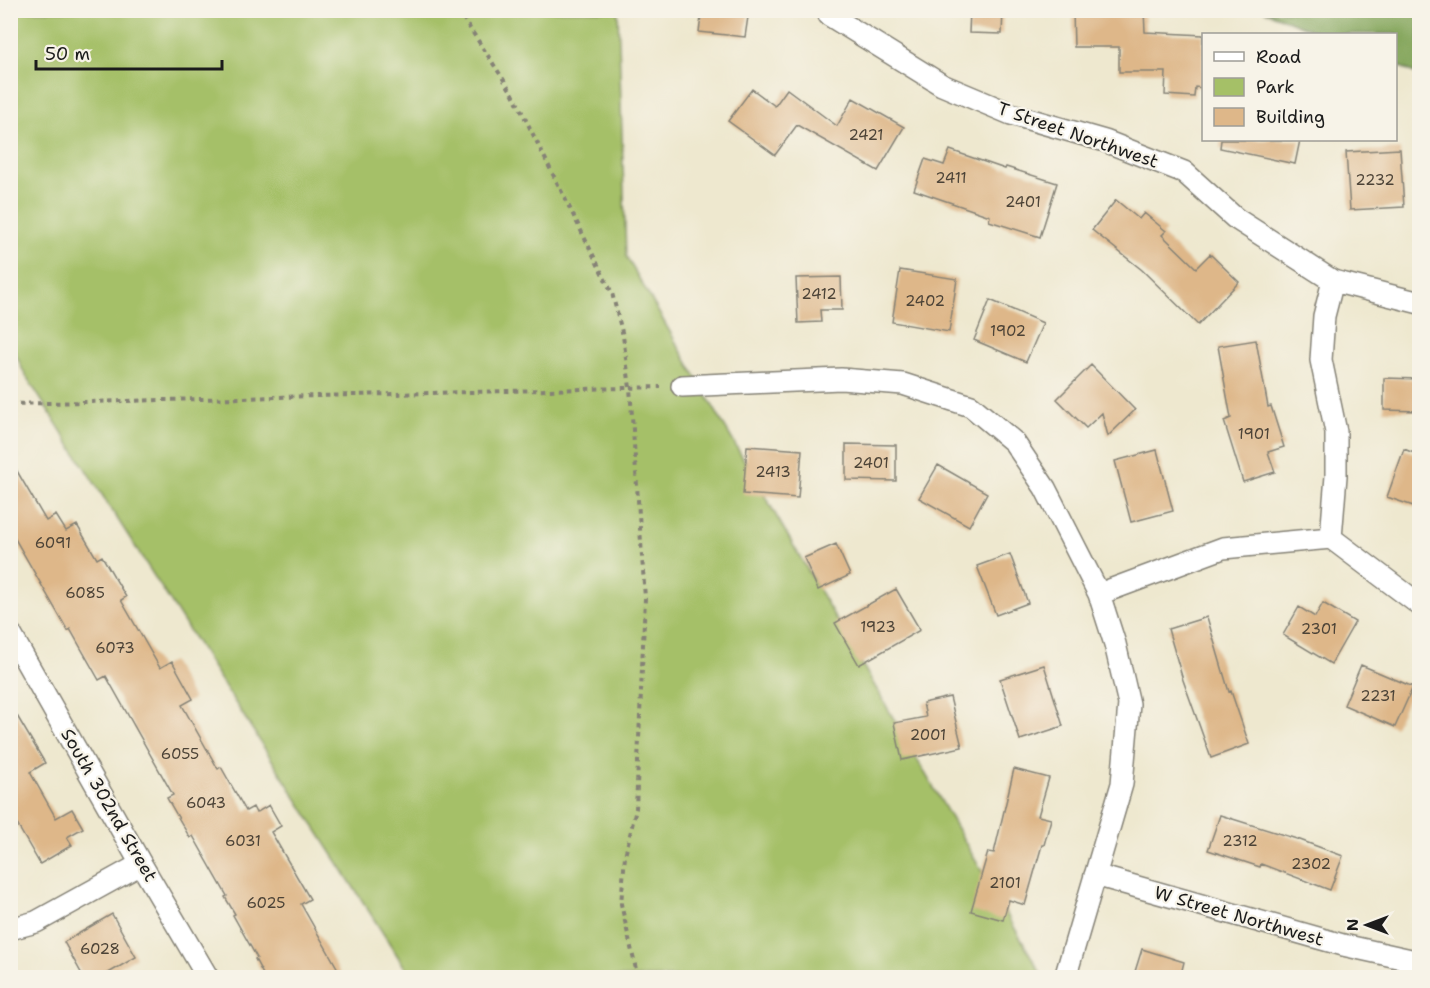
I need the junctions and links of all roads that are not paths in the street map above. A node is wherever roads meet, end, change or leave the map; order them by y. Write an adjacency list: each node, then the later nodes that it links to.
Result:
1 (829, 15): 2 (street, T Street Northwest)
2 (1333, 280): 3 (street, T Street Northwest); 5 (street)
3 (1419, 303)
4 (682, 386): 6 (street)
5 (1330, 538): 6 (street); 7 (street)
6 (1099, 594): 10 (street)
7 (1419, 605)
8 (10, 633): 9 (street, South 302nd Street)
9 (141, 864): 11 (street); 13 (street, South 302nd Street)
10 (1095, 876): 12 (street, W Street Northwest); 14 (street)
11 (10, 929)
12 (1419, 962)
13 (208, 978)
14 (1065, 978)

